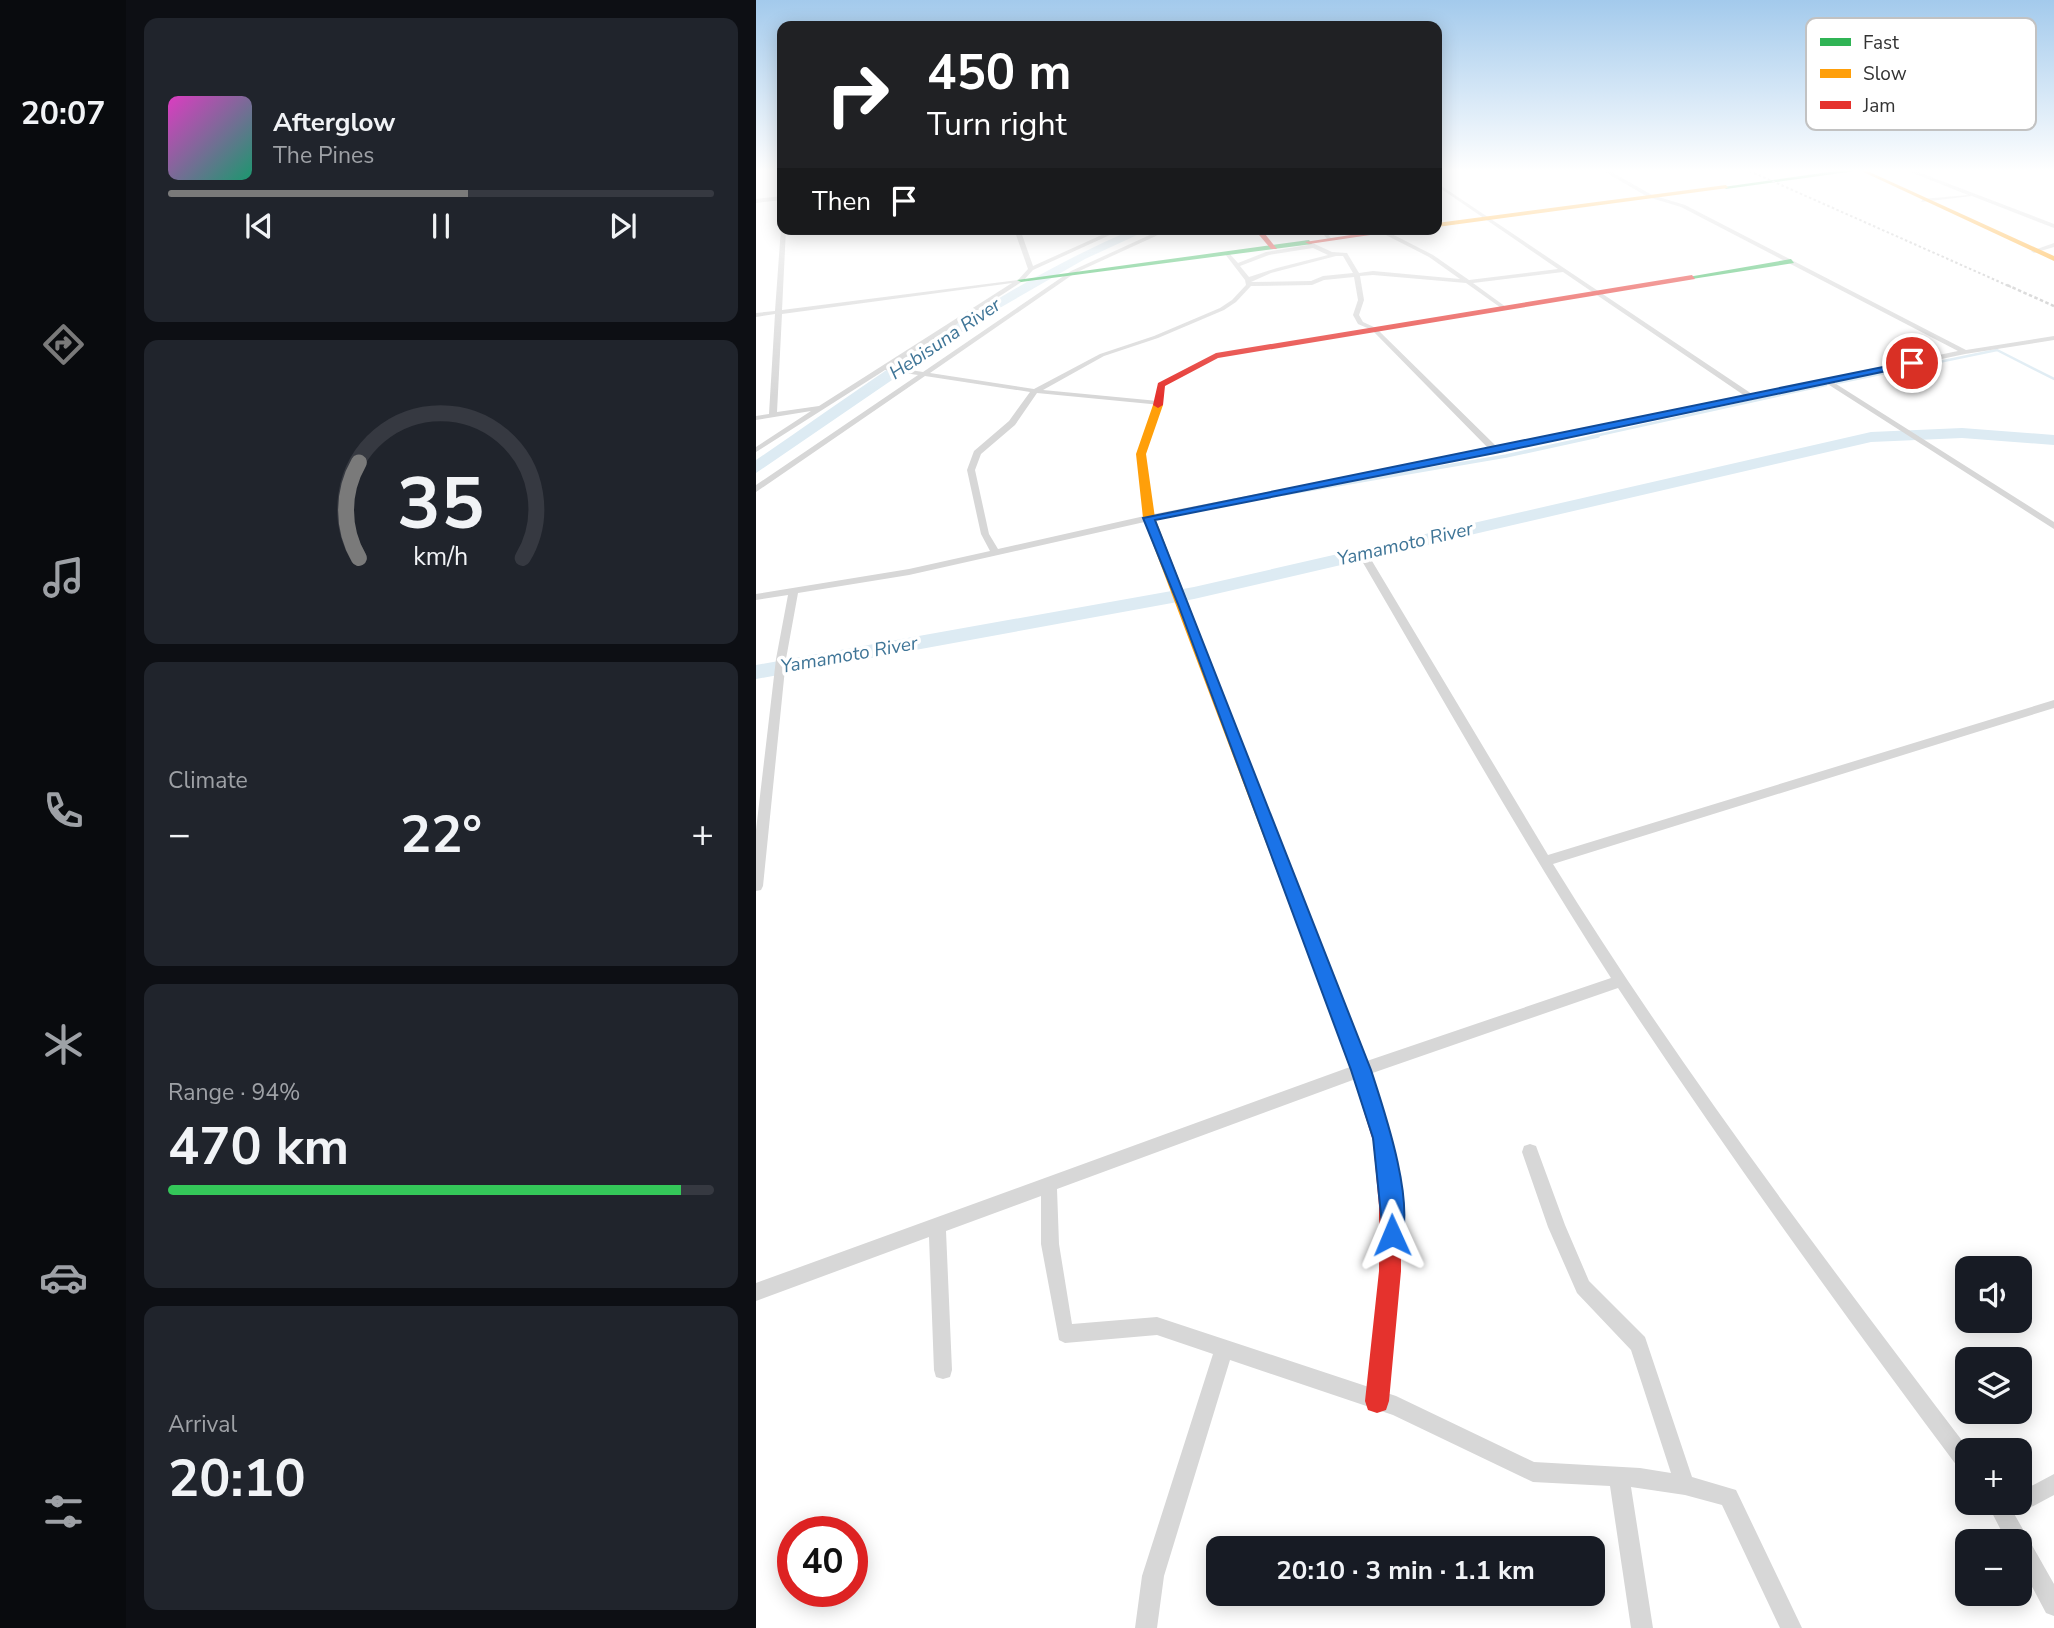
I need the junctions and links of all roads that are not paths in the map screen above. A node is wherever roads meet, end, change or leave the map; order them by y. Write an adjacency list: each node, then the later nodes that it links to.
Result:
1 (783, 245): 27 (street)
2 (1020, 245): 21 (street)
3 (1087, 245): 21 (street)
4 (1133, 245): 20 (street)
5 (1268, 245): 14 (street)
6 (1303, 245): 14 (street)
7 (1325, 245): 23 (street)
8 (1335, 245): 22 (street)
9 (1409, 245): 24 (street)
10 (1525, 245): 19 (street)
11 (1760, 245): 18 (street)
12 (2021, 245): 15 (street)
13 (2054, 245): 15 (street)
14 (1271, 250): 16 (street)
15 (2034, 251): 17 (street)
16 (1232, 260): 20 (street); 23 (street)
17 (2054, 260)
18 (1791, 261): 25 (street); 31 (street)
19 (1562, 270): 24 (street); 25 (street)
20 (1073, 272): 21 (street); 33 (street)
21 (1026, 274): 27 (street); 32 (street)
22 (1357, 275): 23 (street); 24 (street); 29 (street)
23 (1248, 282): 35 (street)
24 (1470, 282): 26 (street)
25 (1598, 293): 26 (street); 36 (street)
26 (1504, 308): 29 (street)
27 (781, 312): 28 (street); 39 (street)
28 (756, 315)
29 (1374, 329): 37 (street); 44 (street)
30 (2054, 338): 31 (street)
31 (1965, 352): 34 (street)
32 (885, 368): 33 (street); 38 (street)
33 (926, 375): 35 (street); 45 (street)
34 (1827, 382): 36 (street); 41 (street)
35 (1035, 391): 37 (street); 48 (street)
36 (1749, 395): 44 (street)
37 (1158, 403): 46 (street)
38 (824, 407): 39 (street); 43 (street)
39 (773, 416): 40 (street)
40 (756, 418)
41 (1903, 430): 42 (street)
42 (1921, 442): 47 (street)
43 (756, 450)
44 (1495, 450): 46 (street)
45 (756, 489)
46 (1149, 518): 48 (street); 56 (street)
47 (2054, 526)
48 (995, 551): 50 (street)
49 (1367, 561): 53 (street)
50 (794, 590): 51 (street); 54 (street)
51 (756, 597)
52 (2054, 704): 53 (street)
53 (1545, 861): 55 (street)
54 (756, 886)
55 (1621, 981): 56 (street); 64 (street)
56 (1361, 1070): 58 (street); 63 (street)
57 (1530, 1152): 67 (street)
58 (1049, 1184): 59 (street); 61 (street)
59 (937, 1225): 60 (street); 62 (street)
60 (756, 1292)
61 (1224, 1349): 63 (street); 71 (street)
62 (943, 1370)
63 (1377, 1401): 65 (street)
64 (1955, 1448)
65 (1619, 1477): 67 (street); 72 (street)
66 (2054, 1484): 68 (street)
67 (1685, 1485): 73 (street)
68 (2032, 1494)
69 (2014, 1515): 70 (street)
70 (2054, 1605)
71 (1146, 1628)
72 (1642, 1628)
73 (1791, 1628)

